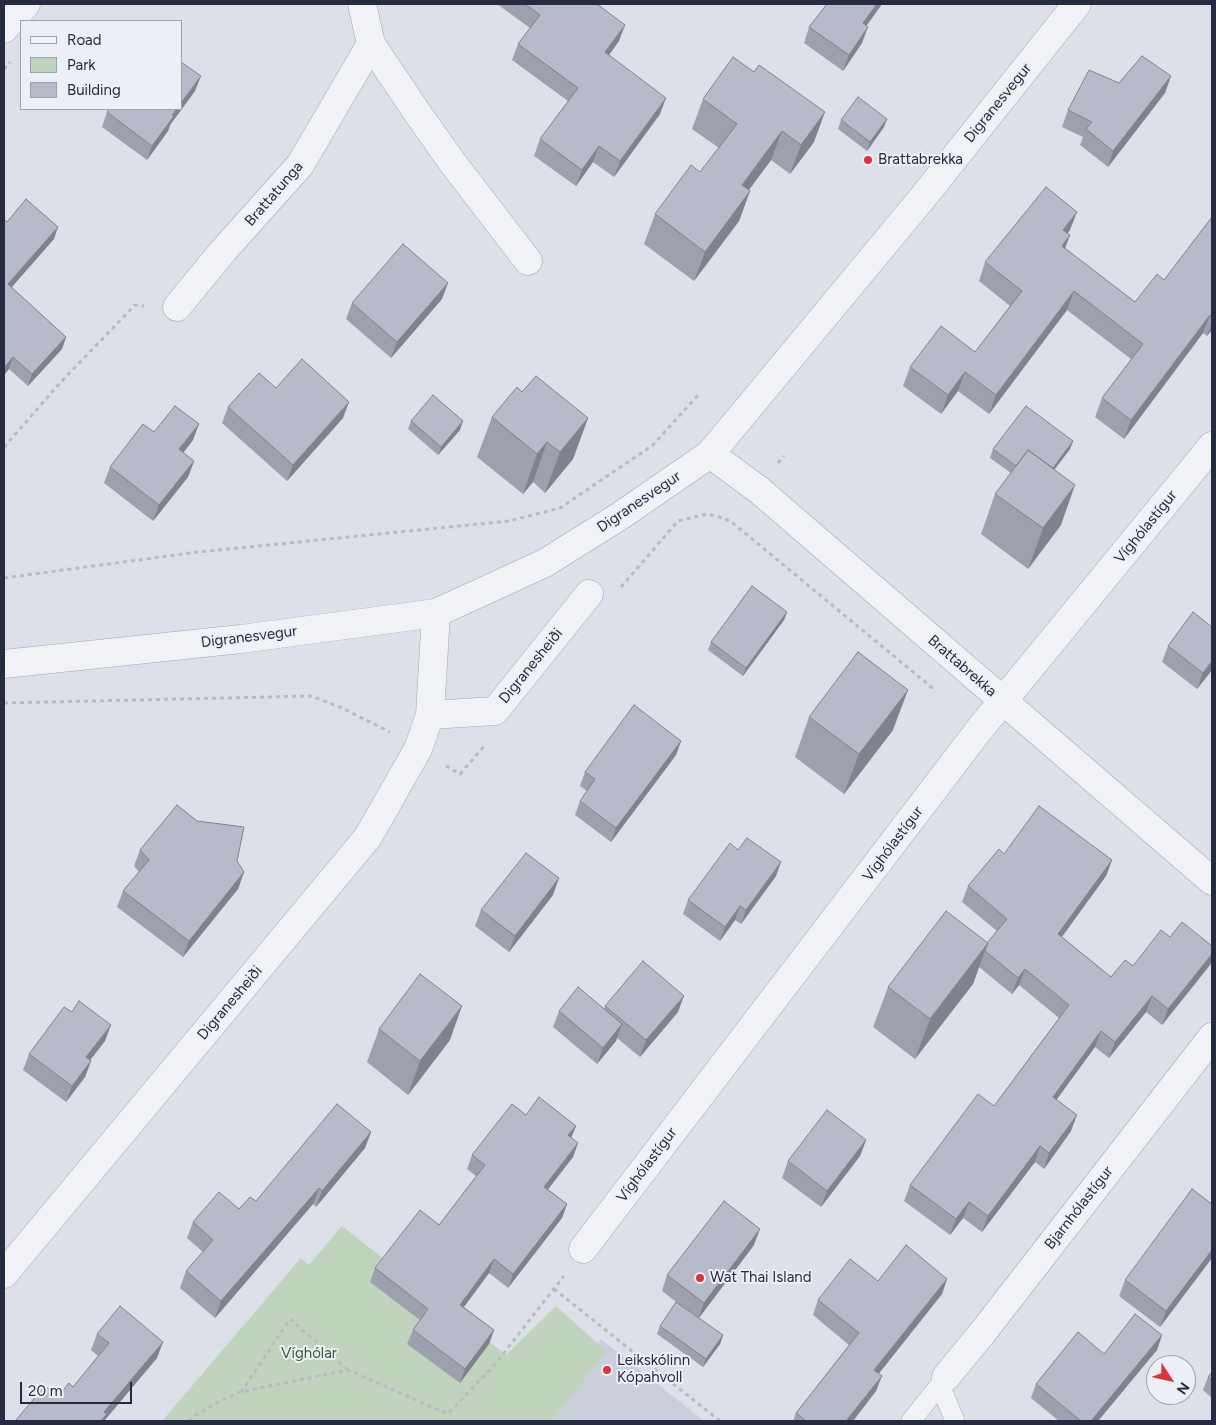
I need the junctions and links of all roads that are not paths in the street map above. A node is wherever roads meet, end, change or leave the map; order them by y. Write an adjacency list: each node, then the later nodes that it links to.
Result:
1 (26, 4): 4 (street)
2 (362, 4): 5 (street)
3 (1077, 4): 9 (street, Digranesvegur)
4 (4, 29)
5 (371, 44): 6 (street); 7 (street, Brattatunga)
6 (528, 261)
7 (177, 308)
8 (1212, 446): 13 (street, Víghólastígur)
9 (710, 454): 11 (street, Digranesvegur); 13 (street, Brattabrekka)
10 (589, 594): 14 (street, Digranesheiði)
11 (436, 614): 12 (street, Digranesvegur); 14 (street, Digranesheiði)
12 (4, 664)
13 (1003, 701): 15 (street, Brattabrekka); 17 (street, Víghólastígur)
14 (430, 715): 18 (street, Digranesheiði)
15 (1212, 881)
16 (1212, 1037): 19 (street, Bjarnhólastígur)
17 (583, 1249)
18 (4, 1274)
19 (943, 1381): 20 (lane); 21 (lane)
20 (911, 1421)
21 (955, 1421)

